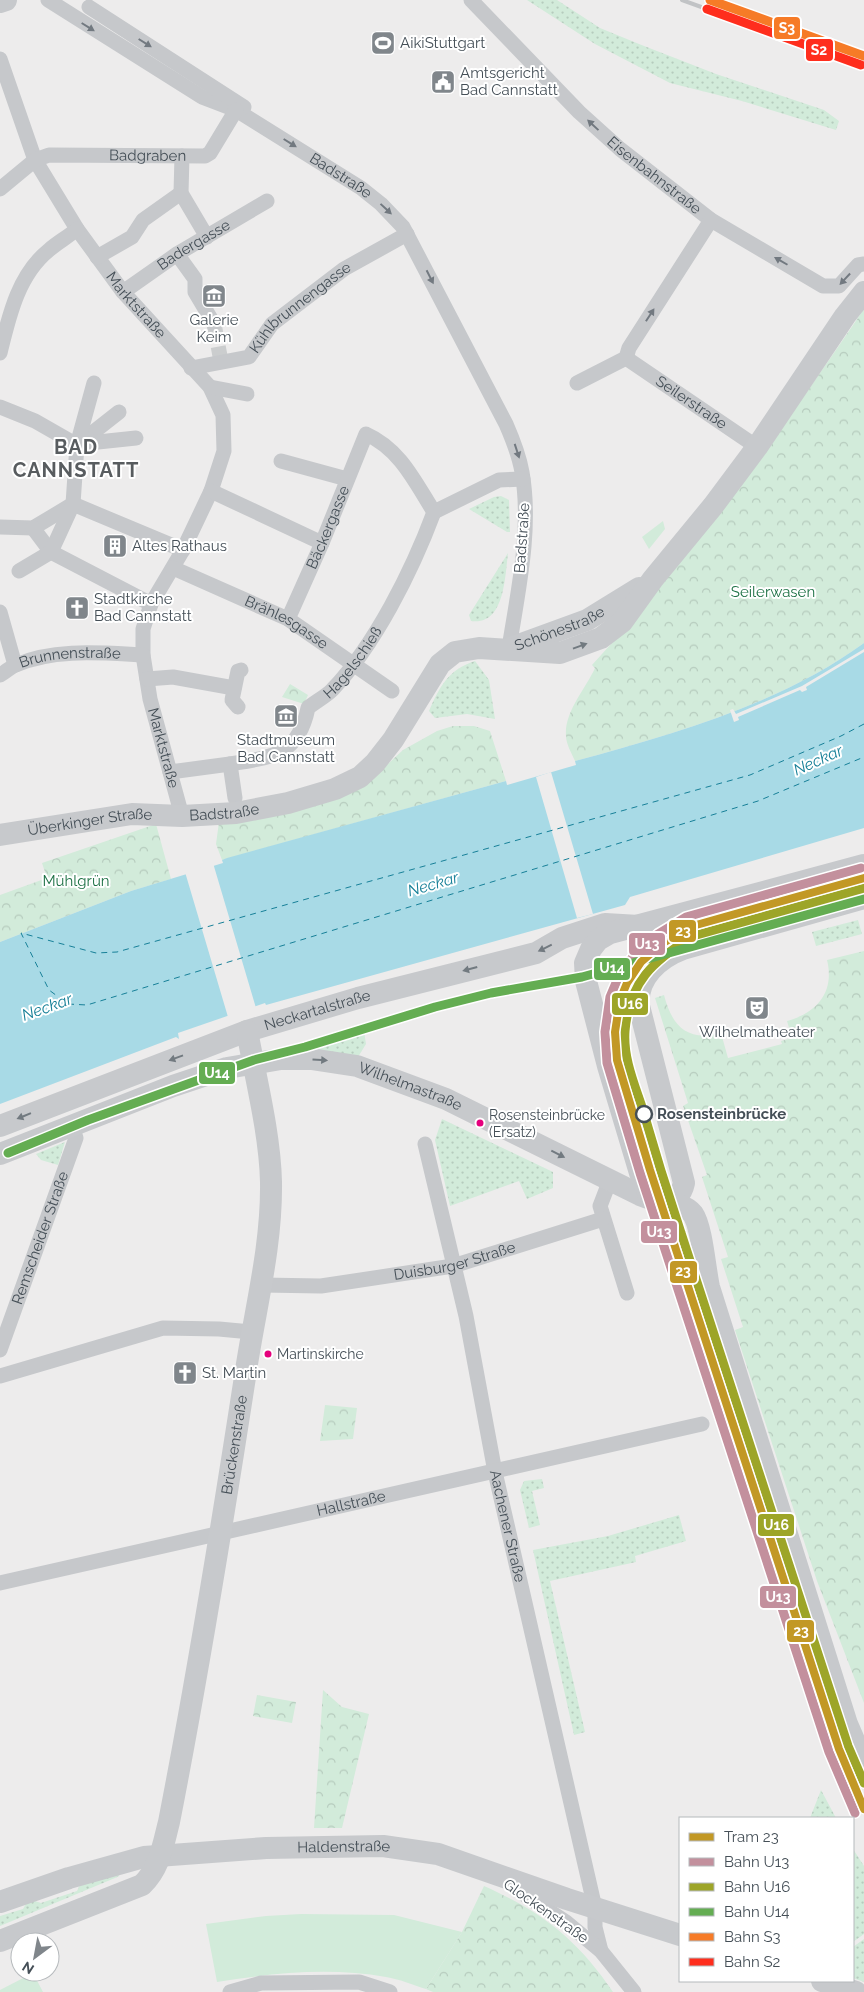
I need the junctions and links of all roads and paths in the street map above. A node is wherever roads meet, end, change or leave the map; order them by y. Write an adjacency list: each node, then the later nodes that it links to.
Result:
1 (6, 0): 4 (main road)
2 (48, 0): 7 (street, Badstraße, one-way to 7)
3 (471, 0): 14 (street, Eisenbahnstraße, one-way to 3)
4 (0, 2)
5 (90, 7): 8 (street, Badstraße, one-way to 8)
6 (0, 59): 10 (street, Marktstraße)
7 (236, 110): 8 (street, Badstraße); 9 (street, Badgraben)
8 (267, 129): 16 (street, Badstraße, one-way to 16)
9 (182, 156): 10 (street, Badgraben); 12 (street)
10 (35, 160): 11 (street); 15 (street, Marktstraße)
11 (0, 189)
12 (180, 194): 17 (street); 19 (street)
13 (267, 200): 17 (street, Badergasse)
14 (711, 220): 20 (street, Eisenbahnstraße, one-way to 14); 27 (street, one-way to 14)
15 (77, 229): 19 (street, Marktstraße); 26 (street)
16 (407, 234): 28 (street, Kühlbrunnengasse); 40 (street, Badstraße, one-way to 40)
17 (207, 237): 18 (street, Badergasse)
18 (177, 254): 22 (street, Badergasse); 25 (street)
19 (97, 258): 22 (street, Marktstraße)
20 (864, 264)
21 (864, 277): 24 (main road, Schönestraße)
22 (123, 292): 28 (street, Marktstraße)
23 (864, 292): 24 (main road, Schönestraße)
24 (845, 316): 37 (main road, Schönestraße)
25 (214, 324)
26 (0, 352)
27 (626, 358): 30 (street); 37 (street, Seilerstraße)
28 (191, 368): 31 (street, Marktstraße)
29 (94, 383): 36 (street)
30 (577, 384)
31 (210, 387): 32 (street); 41 (street, Marktstraße)
32 (248, 394)
33 (0, 407): 36 (street)
34 (119, 412): 36 (street)
35 (136, 438): 36 (street)
36 (77, 445): 42 (street)
37 (756, 447): 51 (main road, Schönestraße)
38 (281, 461): 39 (street)
39 (347, 479): 43 (street, Bäckergasse); 46 (street, Bäckergasse)
40 (523, 479): 43 (street); 55 (street, Badstraße)
41 (211, 491): 46 (street); 47 (street, Marktstraße)
42 (72, 504): 45 (street); 47 (street); 48 (street)
43 (434, 512): 58 (street, Hagelschieß)
44 (0, 527): 45 (street)
45 (33, 528): 48 (street)
46 (322, 543): 54 (street, Bäckergasse)
47 (183, 550): 49 (street, Marktstraße)
48 (52, 552): 50 (street); 52 (street)
49 (173, 568): 52 (street, Marktstraße); 54 (street, Brählesgasse)
50 (19, 571)
51 (653, 579): 55 (main road, Schönestraße); 55 (main road, Schönestraße, one-way to 51)
52 (151, 604): 56 (street, Marktstraße)
53 (0, 612): 57 (street)
54 (288, 619): 58 (street, Brählesgasse)
55 (509, 648): 68 (main road, Badstraße)
56 (143, 655): 57 (street, Brunnenstraße); 61 (street, Marktstraße)
57 (15, 665): 60 (street, Brunnenstraße)
58 (353, 666): 63 (street, Brählesgasse); 65 (street, Hagelschieß)
59 (241, 670): 62 (street)
60 (0, 675)
61 (147, 679): 62 (street); 66 (street, Marktstraße)
62 (234, 687): 64 (street)
63 (392, 691)
64 (238, 708)
65 (230, 764): 66 (street, Hagelschieß); 67 (street)
66 (170, 772): 68 (street, Marktstraße)
67 (234, 798)
68 (182, 816): 69 (main road, Überkinger Straße)
69 (0, 835)
70 (864, 865): 72 (main road, Neckartalstraße)
71 (864, 898): 77 (main road)
72 (639, 926): 73 (main road, Neckartalstraße, one-way to 73); 80 (main road, Neckartalstraße)
73 (249, 1045): 74 (main road, Neckartalstraße, one-way to 74); 75 (main road, Neckartalstraße); 79 (main road, Wilhelmastraße, one-way to 79); 84 (main road, Brückenstraße)
74 (0, 1126)
75 (72, 1126): 78 (main road, Neckartalstraße); 87 (street, Remscheider Straße)
76 (425, 1144): 83 (street, Aachener Straße)
77 (677, 1152): 80 (main road); 82 (main road)
78 (0, 1154)
79 (610, 1180): 80 (main road, Wilhelmastraße); 81 (street)
80 (660, 1201): 82 (main road, Wilhelmastraße)
81 (603, 1219): 83 (street, Duisburger Straße); 85 (street)
82 (698, 1224): 93 (main road)
83 (453, 1266): 84 (street, Duisburger Straße); 90 (street, Aachener Straße)
84 (262, 1285): 86 (main road, Brückenstraße)
85 (628, 1293)
86 (251, 1332): 88 (street); 91 (main road, Brückenstraße)
87 (0, 1350)
88 (0, 1376)
89 (702, 1424): 90 (street, Hallstraße)
90 (495, 1472): 91 (street, Hallstraße); 97 (street, Aachener Straße)
91 (221, 1534): 92 (street, Hallstraße); 94 (main road, Brückenstraße)
92 (0, 1583)
93 (864, 1763)
94 (160, 1856): 95 (main road, Haldenstraße); 96 (main road, Haldenstraße); 99 (main road, Brückenstraße)
95 (490, 1872): 97 (main road, Haldenstraße); 100 (street, Glockenstraße)
96 (0, 1902)
97 (594, 1908): 98 (main road, Haldenstraße); 100 (street, Glockenstraße)
98 (679, 1935)
99 (0, 1941)
100 (601, 1951): 104 (street, Glockenstraße)
101 (825, 1982): 105 (main road)
102 (230, 1992): 103 (street)
103 (390, 1992)
104 (634, 1992)
105 (856, 1992)

